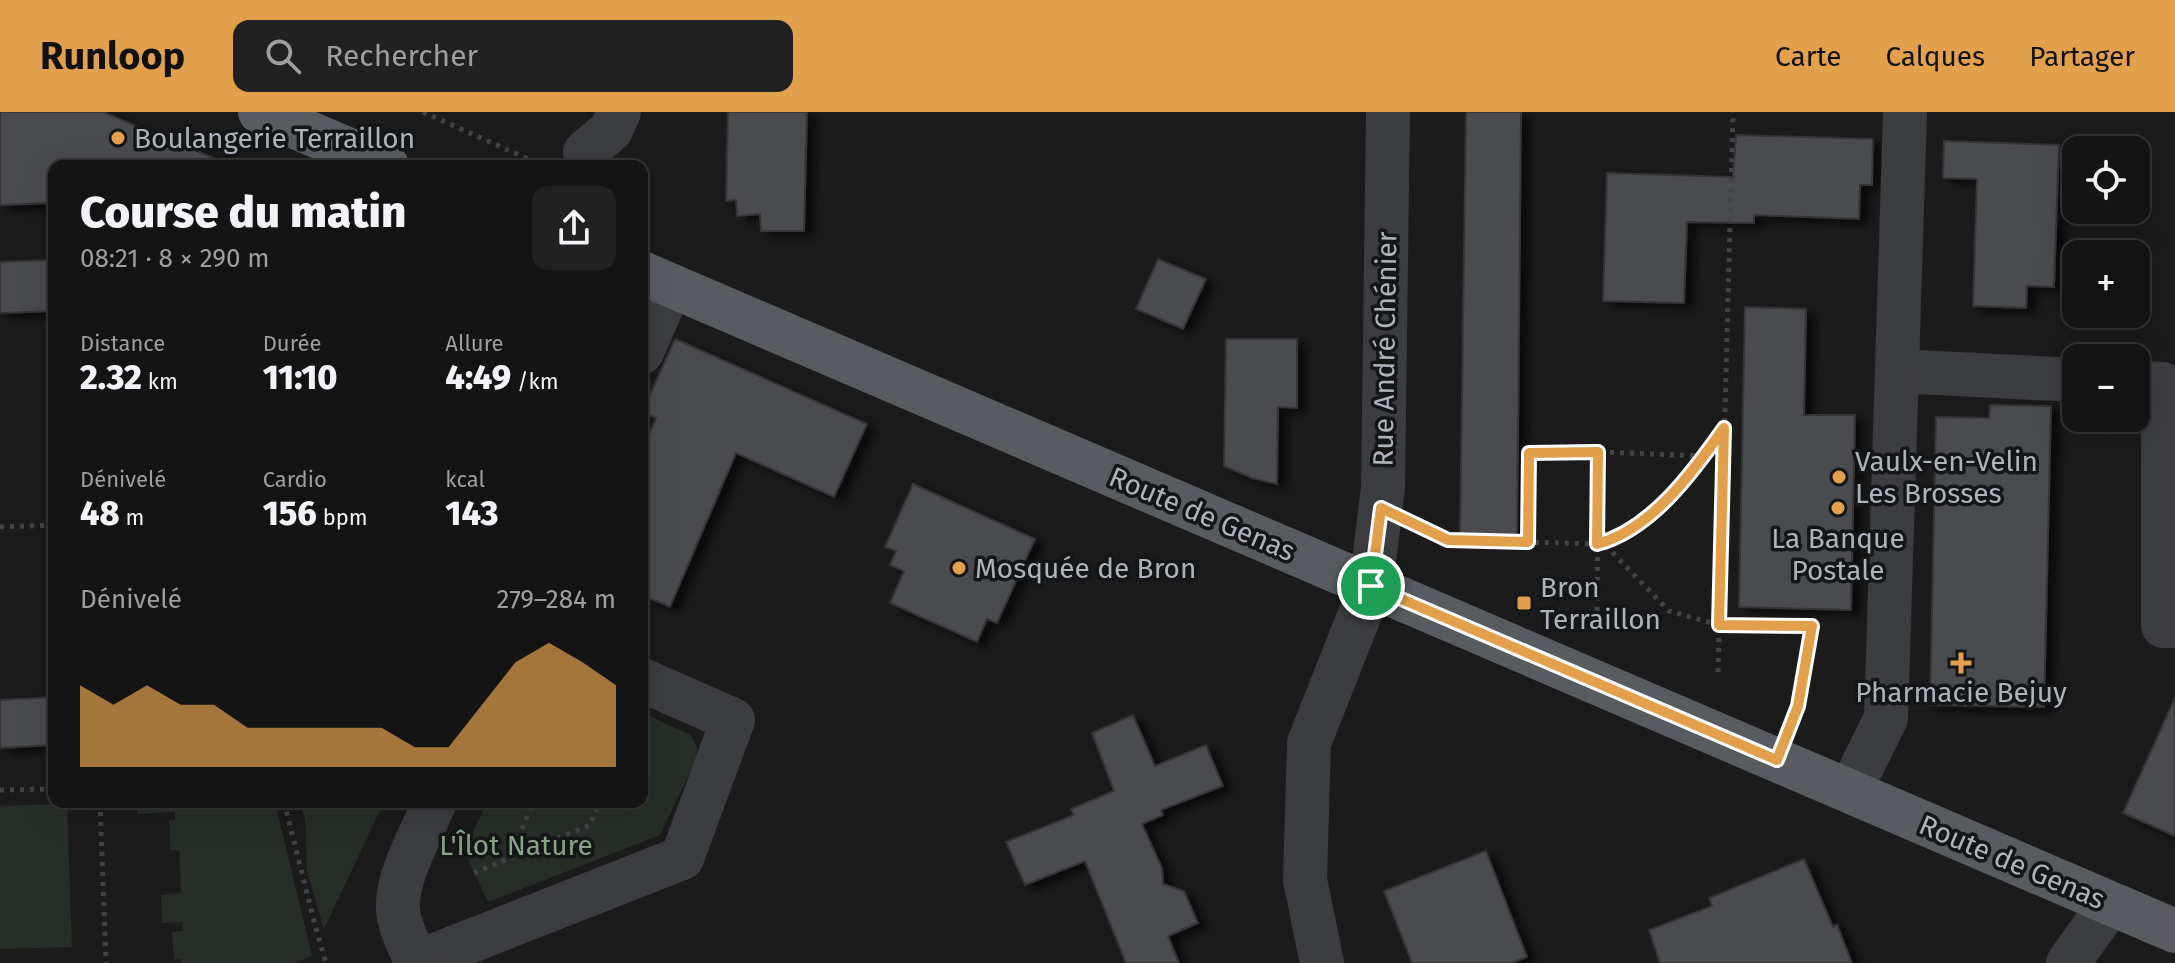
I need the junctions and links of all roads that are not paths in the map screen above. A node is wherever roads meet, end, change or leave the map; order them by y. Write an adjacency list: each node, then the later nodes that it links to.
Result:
1 (260, 112): 6 (main road)
2 (619, 112): 5 (street)
3 (1388, 112): 12 (street, Rue André Chénier)
4 (1905, 112): 9 (street)
5 (585, 152)
6 (373, 160)
7 (656, 280): 8 (street); 12 (main road, Route de Genas)
8 (648, 321)
9 (1897, 371): 10 (street); 15 (street)
10 (2062, 379)
11 (2150, 384): 13 (street)
12 (1371, 586): 15 (main road, Route de Genas); 20 (street, Rue André Chénier)
13 (2175, 626)
14 (648, 683): 19 (street)
15 (1850, 791): 17 (main road, Route de Genas)
16 (432, 808): 19 (street)
17 (2110, 904): 18 (main road, Route de Genas); 21 (street)
18 (2175, 931)
19 (416, 963)
20 (1322, 963)
21 (2068, 963)

